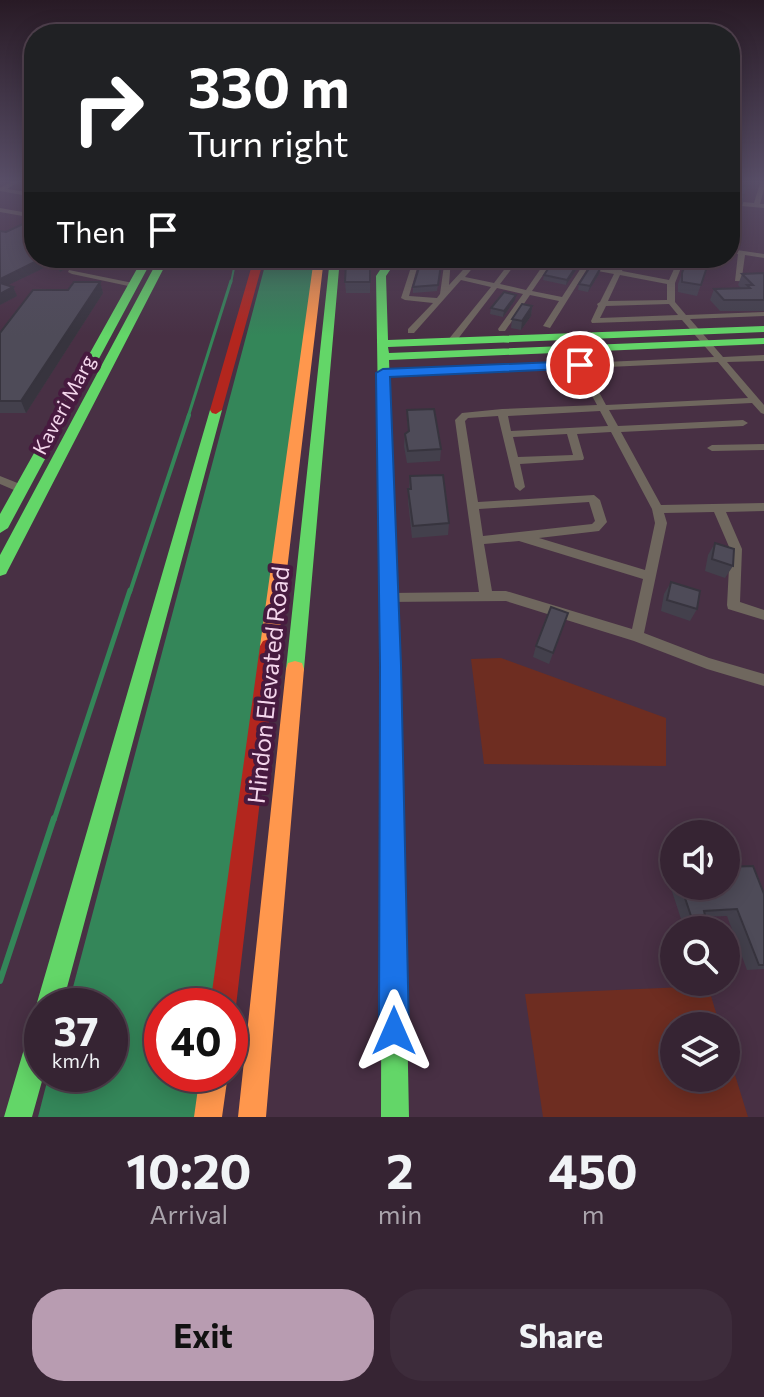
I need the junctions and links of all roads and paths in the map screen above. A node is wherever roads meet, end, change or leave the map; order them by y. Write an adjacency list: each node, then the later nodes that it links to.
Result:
1 (742, 253): 2 (street); 3 (street)
2 (764, 256)
3 (740, 266)
4 (142, 268): 25 (main road, Kaveri Marg)
5 (159, 268): 67 (main road, Kaveri Marg)
6 (256, 268): 74 (main road)
7 (318, 268): 75 (main road, Hindon Elevated Road)
8 (334, 268): 80 (main road, Hindon Elevated Road)
9 (386, 268): 42 (main road)
10 (414, 268): 28 (street)
11 (446, 268): 28 (street)
12 (469, 268): 22 (street)
13 (509, 268): 26 (street)
14 (543, 268): 27 (street)
15 (584, 268): 29 (street)
16 (590, 268): 21 (street)
17 (620, 268): 21 (street)
18 (678, 268): 24 (street)
19 (740, 268): 23 (street)
20 (72, 272): 25 (street)
21 (617, 273): 24 (street); 31 (street)
22 (460, 278): 26 (street); 28 (street)
23 (764, 280)
24 (671, 283): 30 (street)
25 (133, 285): 59 (main road, Kaveri Marg)
26 (495, 285): 27 (street); 40 (street)
27 (528, 292): 29 (street); 35 (street)
28 (441, 298): 37 (street)
29 (564, 300): 34 (street)
30 (671, 302): 31 (street); 33 (street)
31 (601, 304): 33 (street)
32 (764, 314): 33 (street)
33 (682, 317): 38 (street)
34 (547, 326)
35 (502, 329)
36 (764, 329): 38 (main road)
37 (411, 331)
38 (699, 337): 39 (main road); 40 (main road); 41 (main road); 44 (street)
39 (764, 341)
40 (451, 342): 42 (main road)
41 (571, 349): 42 (main road); 45 (street)
42 (383, 358): 45 (street); 70 (main road)
43 (764, 358): 44 (street)
44 (723, 360): 45 (street); 46 (street)
45 (580, 365): 47 (street)
46 (755, 400): 47 (street); 48 (street)
47 (603, 407): 49 (street); 51 (street)
48 (764, 411)
49 (502, 412): 53 (street); 60 (street)
50 (743, 423): 51 (street)
51 (615, 429): 52 (street); 63 (street)
52 (571, 431): 53 (street); 56 (street)
53 (508, 434): 56 (street)
54 (712, 448): 55 (street)
55 (763, 448)
56 (514, 461): 58 (street)
57 (0, 480): 59 (street)
58 (520, 487)
59 (21, 489): 64 (main road, Kaveri Marg)
60 (472, 506): 65 (street); 66 (street)
61 (718, 507): 62 (street); 63 (street); 71 (street)
62 (764, 507)
63 (658, 509): 68 (street)
64 (0, 528)
65 (523, 538): 66 (street); 68 (street)
66 (477, 541): 69 (street)
67 (0, 570)
68 (650, 576): 72 (street)
69 (486, 595): 70 (street); 72 (street)
70 (389, 598): 81 (main road)
71 (764, 615)
72 (637, 636): 73 (street)
73 (764, 680)
74 (54, 988)
75 (225, 988)
76 (25, 1092): 78 (main road)
77 (211, 1092): 79 (main road)
78 (18, 1117)
79 (208, 1117)
80 (252, 1117)
81 (395, 1117)

